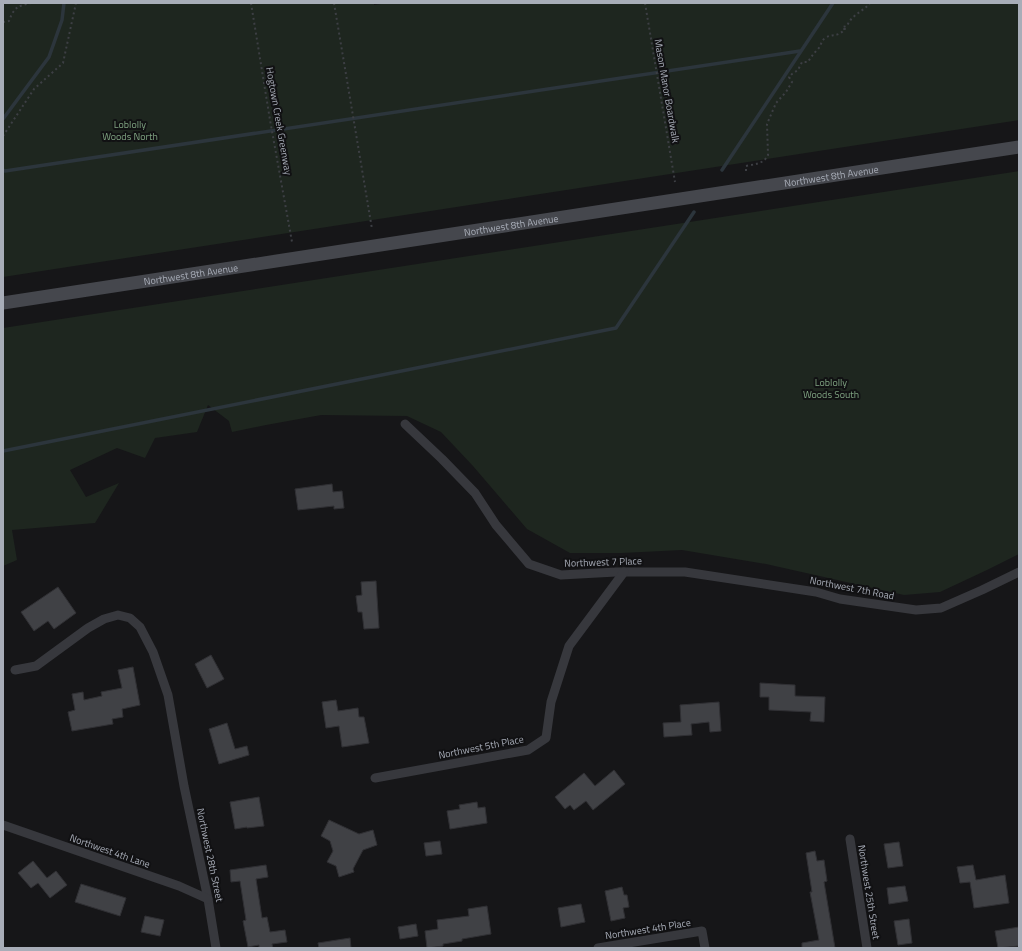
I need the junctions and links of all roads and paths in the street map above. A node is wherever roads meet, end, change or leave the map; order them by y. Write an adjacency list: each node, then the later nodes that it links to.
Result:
1 (31, 3): 7 (path)
2 (76, 3): 8 (path)
3 (251, 3): 13 (path, Hogtown Creek Greenway)
4 (334, 3): 12 (path)
5 (645, 3): 11 (path, Mason Manor Boardwalk)
6 (870, 3): 10 (path)
7 (3, 22)
8 (3, 136)
9 (1019, 147): 14 (street, Northwest 8th Avenue)
10 (746, 171)
11 (675, 182)
12 (372, 229)
13 (292, 242)
14 (3, 303)
15 (405, 424): 16 (street, Northwest 7 Place)
16 (624, 572): 18 (street, Northwest 7 Place); 20 (street, Northwest 5th Place)
17 (1019, 572): 18 (street, Northwest 7th Road)
18 (770, 585)
19 (15, 670): 23 (street, Northwest 28th Street)
20 (374, 778)
21 (3, 825): 23 (street, Northwest 4th Lane)
22 (850, 839): 27 (street, Northwest 25th Street)
23 (208, 899): 24 (street, Northwest 28th Street)
24 (216, 948)
25 (598, 948): 26 (street, Northwest 4th Place)
26 (705, 948)
27 (867, 948)

